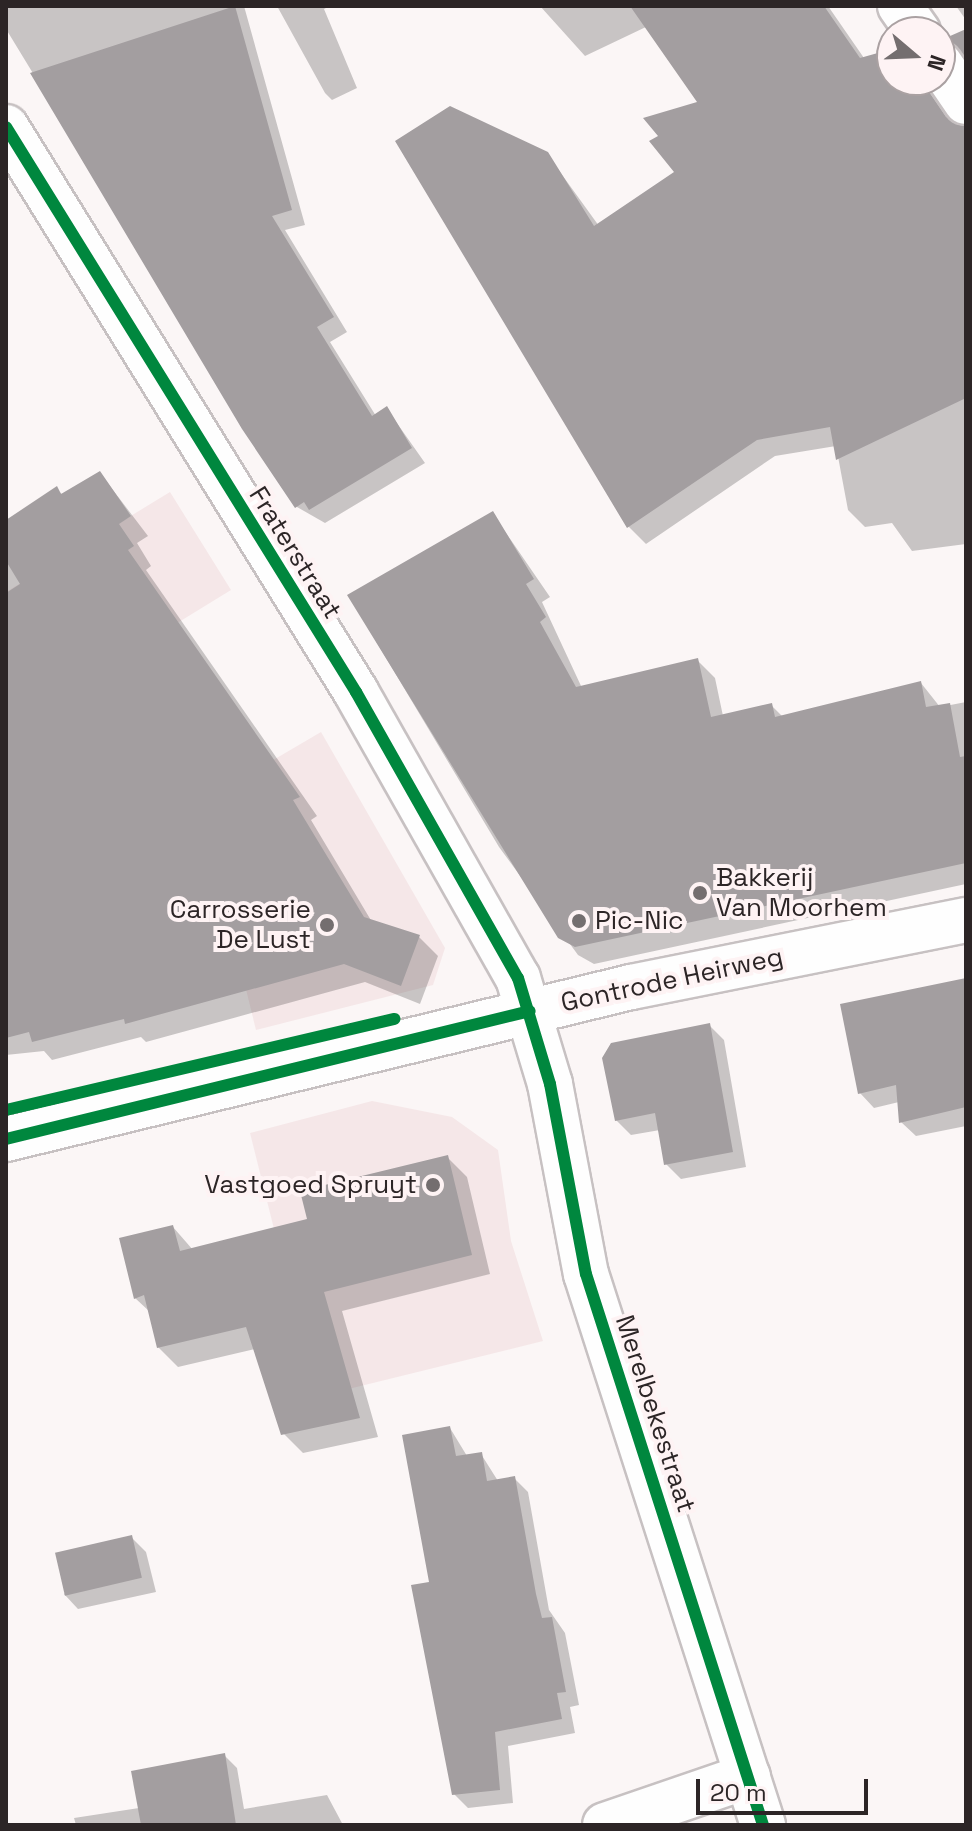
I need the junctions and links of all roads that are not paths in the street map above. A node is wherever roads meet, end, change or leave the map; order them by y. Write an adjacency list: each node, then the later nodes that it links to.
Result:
1 (6, 127): 3 (street, Fraterstraat)
2 (966, 920): 3 (street, Gontrode Heirweg)
3 (530, 1011): 4 (street, Gontrode Heirweg); 5 (street, Merelbekestraat)
4 (6, 1139)
5 (748, 1776): 6 (street); 8 (street, Merelbekestraat)
6 (678, 1813): 7 (street)
7 (605, 1825)
8 (763, 1825)

